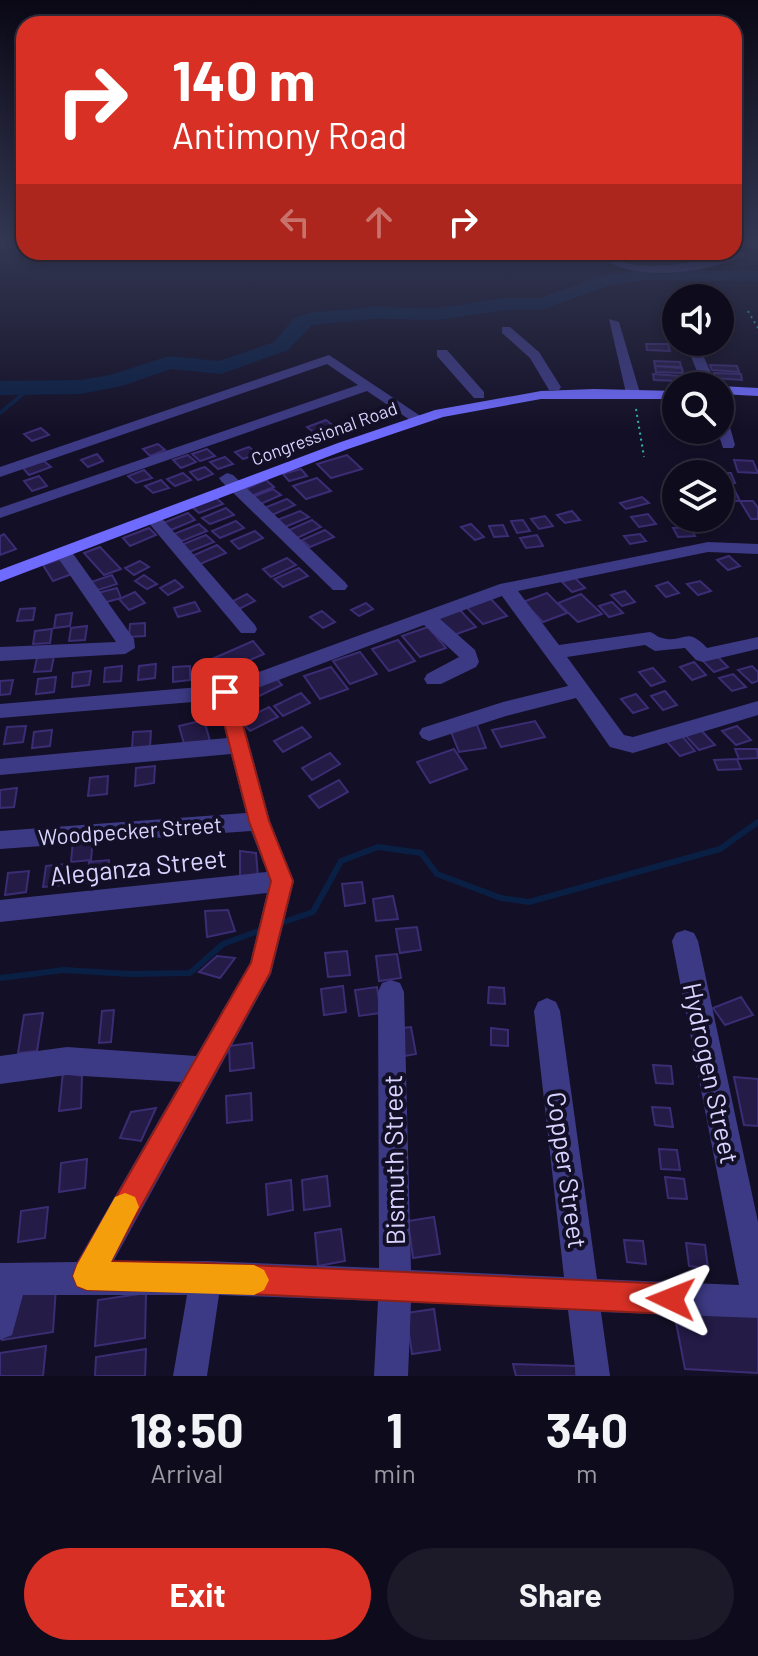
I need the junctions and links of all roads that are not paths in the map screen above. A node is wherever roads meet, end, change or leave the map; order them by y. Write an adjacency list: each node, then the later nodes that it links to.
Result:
1 (613, 322): 6 (street)
2 (506, 330): 7 (street)
3 (442, 353): 11 (street)
4 (368, 386): 14 (street); 15 (street); 17 (street)
5 (662, 388): 6 (main road, Congressional Road)
6 (632, 389): 7 (main road, Congressional Road); 10 (main road, Congressional Road)
7 (544, 390): 11 (main road, Congressional Road); 14 (main road, Congressional Road)
8 (734, 391): 9 (main road)
9 (758, 392)
10 (662, 393)
11 (479, 395): 14 (main road, Congressional Road)
12 (734, 398): 13 (main road)
13 (758, 399)
14 (414, 416): 16 (main road, Congressional Road)
15 (0, 472)
16 (232, 483): 18 (main road, Congressional Road); 21 (main road, Congressional Road); 23 (street)
17 (0, 513)
18 (153, 518): 20 (main road, Congressional Road); 26 (street)
19 (758, 549): 24 (street)
20 (63, 552): 22 (main road, Congressional Road); 29 (street)
21 (0, 564)
22 (0, 576)
23 (339, 586)
24 (506, 588): 25 (street); 28 (street)
25 (426, 616): 30 (street); 32 (street)
26 (248, 629)
27 (758, 643): 28 (street)
28 (554, 652): 31 (street)
29 (0, 654)
30 (434, 679)
31 (581, 690): 33 (street); 35 (street)
32 (225, 692): 34 (street); 36 (street)
33 (758, 708)
34 (0, 711)
35 (429, 733)
36 (239, 745): 37 (street); 38 (street)
37 (0, 767)
38 (259, 821): 39 (street, Woodpecker Street); 40 (street)
39 (0, 840)
40 (282, 881): 41 (street, Aleganza Street); 46 (street)
41 (0, 911)
42 (685, 941): 52 (street, Hydrogen Street)
43 (391, 992): 50 (street, Bismuth Street)
44 (547, 1011): 51 (street, Copper Street)
45 (0, 1070): 46 (street)
46 (202, 1070): 47 (street)
47 (87, 1276): 48 (street); 49 (street)
48 (206, 1277): 50 (street); 54 (street)
49 (5, 1278): 53 (street)
50 (395, 1288): 51 (street); 55 (street, Bismuth Street)
51 (585, 1296): 52 (street); 56 (street, Copper Street)
52 (758, 1300)
53 (0, 1323)
54 (190, 1376)
55 (391, 1376)
56 (593, 1376)

